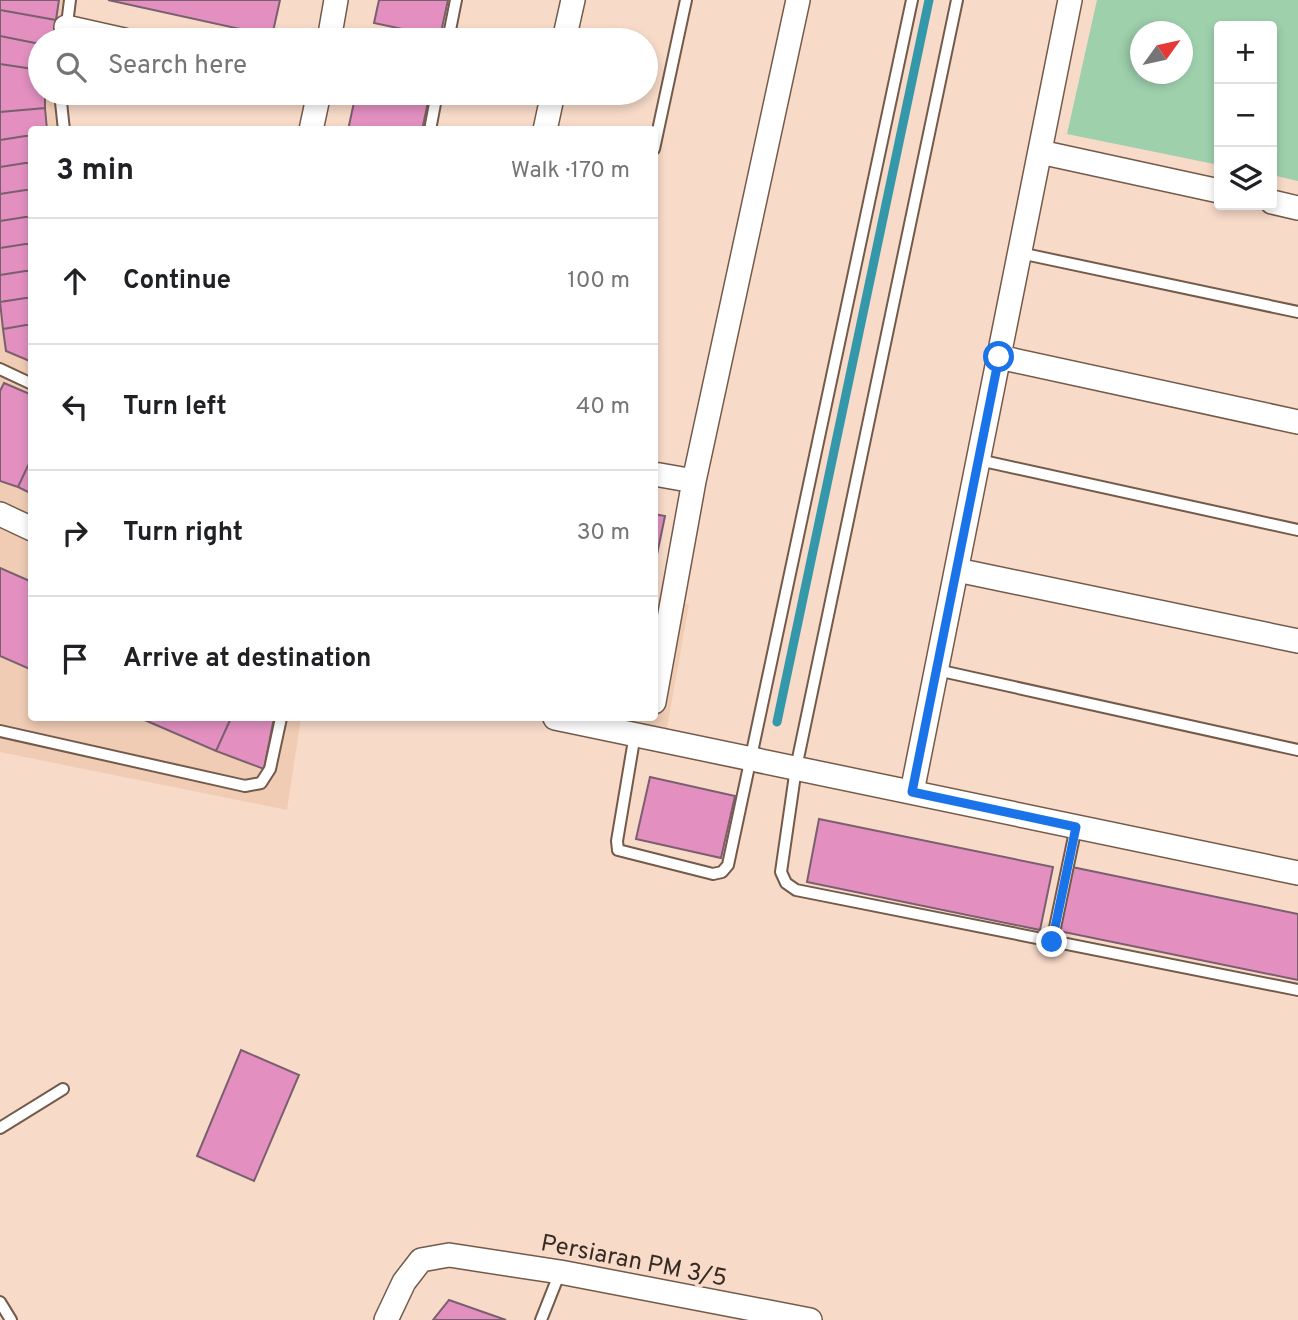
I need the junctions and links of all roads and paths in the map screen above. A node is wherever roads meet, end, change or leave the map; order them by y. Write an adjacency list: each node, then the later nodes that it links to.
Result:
1 (70, 0): 10 (lane)
2 (336, 0): 11 (street)
3 (456, 0): 12 (lane)
4 (573, 0): 13 (street)
5 (686, 0): 22 (lane)
6 (798, 0): 35 (street)
7 (912, 0): 48 (lane)
8 (957, 0): 49 (lane)
9 (1070, 0): 23 (street)
10 (66, 28)
11 (330, 28)
12 (450, 28)
13 (567, 28)
14 (61, 105): 18 (lane)
15 (317, 105): 19 (street)
16 (434, 105): 20 (lane)
17 (550, 105): 21 (street)
18 (64, 126)
19 (313, 126)
20 (430, 126)
21 (546, 126)
22 (658, 130)
23 (1040, 152): 24 (street); 27 (street)
24 (1214, 190)
25 (1277, 203): 26 (street)
26 (1298, 208)
27 (1020, 253): 28 (lane); 29 (street)
28 (1298, 312)
29 (999, 357): 32 (street); 33 (street)
30 (0, 369): 31 (lane)
31 (28, 382)
32 (1298, 422)
33 (979, 460): 38 (lane); 39 (street)
34 (658, 475): 35 (street)
35 (694, 481): 42 (street)
36 (0, 514): 37 (street)
37 (28, 526)
38 (1298, 530)
39 (957, 570): 40 (street); 41 (street)
40 (1298, 641)
41 (936, 670): 47 (lane); 50 (street)
42 (658, 673)
43 (280, 721): 46 (lane)
44 (578, 721): 45 (street)
45 (645, 730): 48 (street); 48 (lane)
46 (0, 732)
47 (1298, 750)
48 (749, 758): 49 (street)
49 (796, 768): 50 (street); 53 (lane)
50 (912, 792): 51 (street)
51 (1076, 827): 52 (street); 53 (lane)
52 (1298, 873)
53 (1052, 942): 54 (lane)
54 (1298, 990)
55 (63, 1090): 56 (lane)
56 (0, 1128)
57 (560, 1272): 60 (street, Persiaran PM 3/5); 61 (lane); 62 (street, Persiaran PM 3/5)
58 (0, 1303): 59 (lane)
59 (11, 1320)
60 (386, 1320)
61 (541, 1320)
62 (810, 1320)

